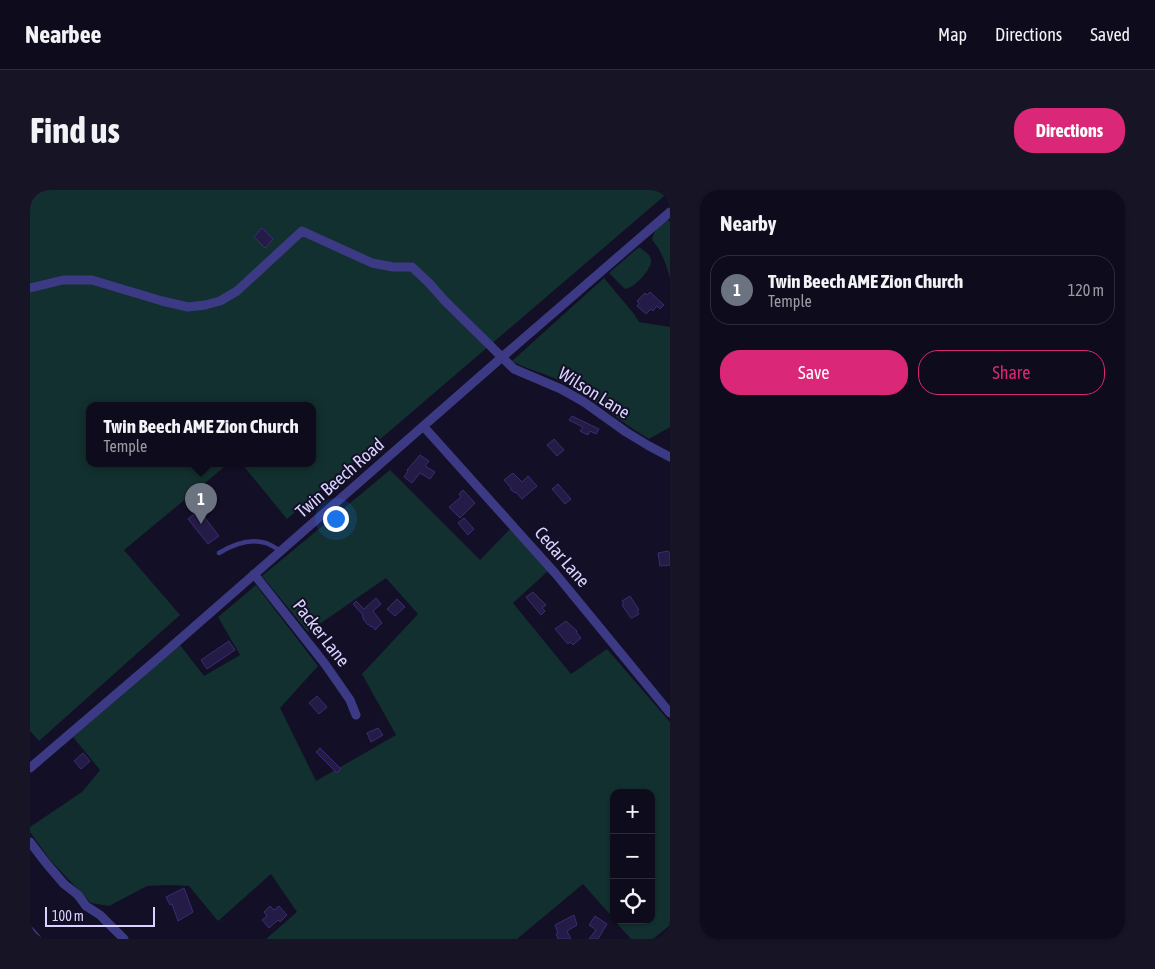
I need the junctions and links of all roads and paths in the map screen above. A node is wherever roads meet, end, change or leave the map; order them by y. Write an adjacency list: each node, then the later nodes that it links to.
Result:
1 (670, 212): 3 (street, Twin Beech Road)
2 (30, 288): 3 (street, Wilson Lane)
3 (501, 358): 4 (street, Twin Beech Road); 5 (street, Wilson Lane)
4 (424, 427): 6 (street, Twin Beech Road); 9 (street, Cedar Lane)
5 (670, 457)
6 (280, 551): 7 (lane); 8 (street, Twin Beech Road)
7 (219, 553)
8 (254, 574): 10 (street, Packer Lane); 11 (street, Twin Beech Road)
9 (670, 713)
10 (356, 715)
11 (31, 765)
12 (30, 842): 15 (street)
13 (30, 931): 14 (street)
14 (37, 939)
15 (124, 939)

